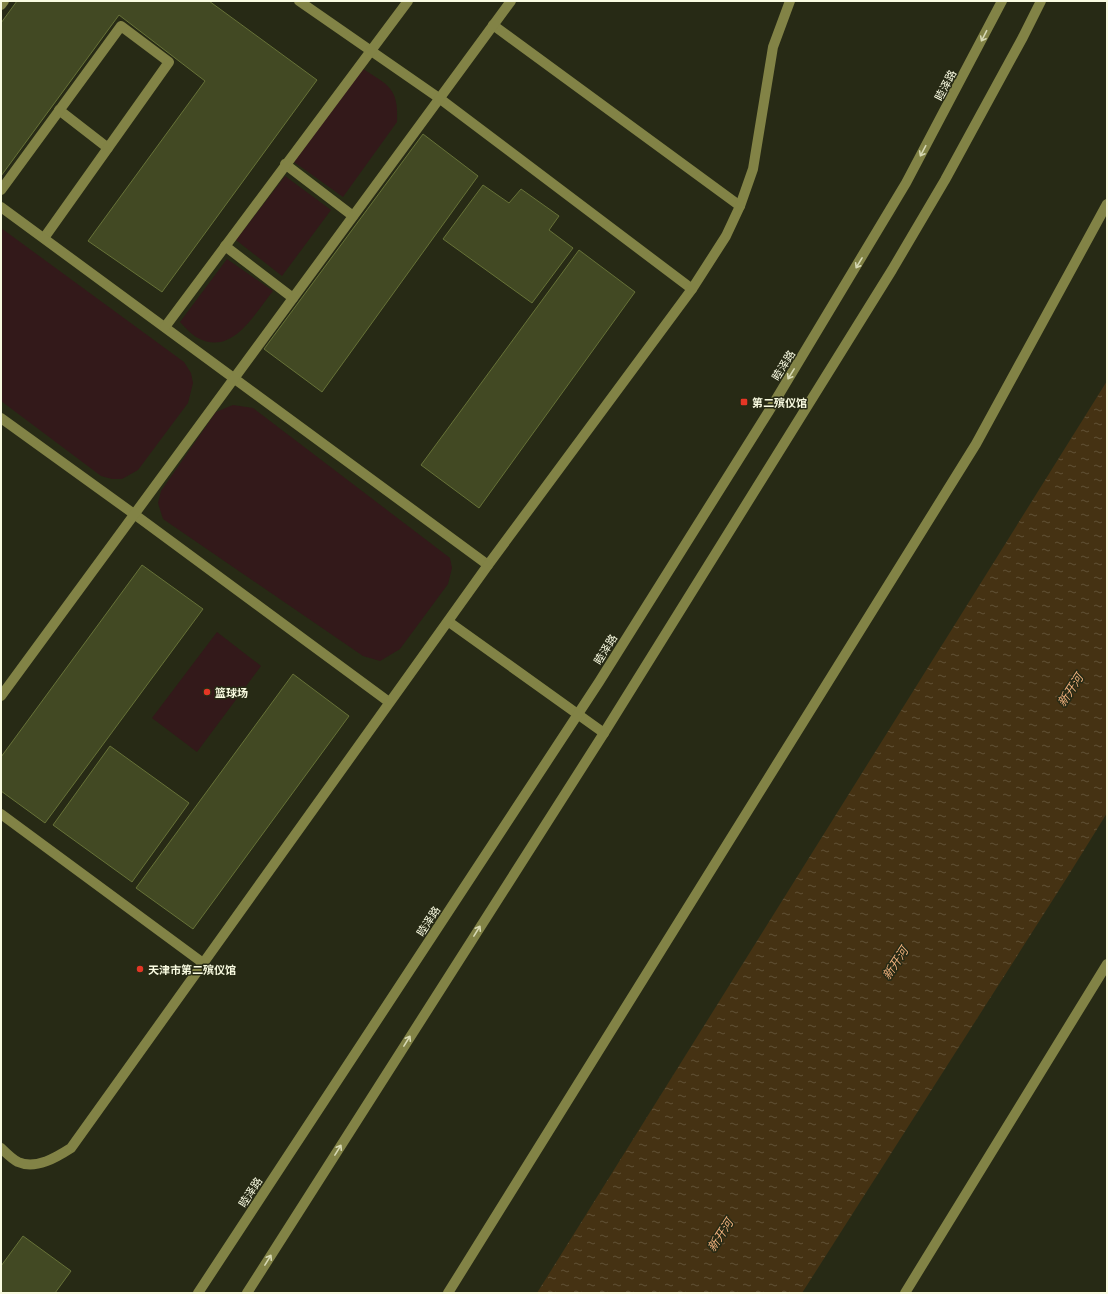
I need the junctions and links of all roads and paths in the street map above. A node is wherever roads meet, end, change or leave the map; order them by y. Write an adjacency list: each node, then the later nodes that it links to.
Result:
1 (4, 1): 8 (street)
2 (299, 1): 10 (street)
3 (408, 1): 10 (street)
4 (511, 1): 9 (street)
5 (790, 1): 17 (street)
6 (1002, 1): 32 (street, 睦泽路, one-way to 32)
7 (1041, 1): 33 (street)
8 (1, 5)
9 (493, 25): 11 (street); 17 (street)
10 (370, 52): 11 (street); 14 (street)
11 (439, 98): 19 (street); 22 (street)
12 (59, 110): 13 (street); 13 (street); 15 (street)
13 (108, 148): 20 (street)
14 (285, 164): 19 (street); 21 (street)
15 (1, 190)
16 (1107, 204): 40 (street)
17 (740, 206): 22 (street)
18 (1, 207): 20 (street)
19 (353, 216): 23 (street)
20 (44, 238): 24 (street)
21 (225, 246): 23 (street); 24 (street)
22 (692, 289): 28 (street)
23 (293, 298): 25 (street)
24 (165, 327): 25 (street)
25 (234, 378): 27 (street); 28 (street)
26 (1, 418): 27 (street)
27 (134, 514): 30 (street); 31 (street)
28 (488, 565): 29 (street)
29 (448, 622): 31 (street); 32 (street)
30 (1, 696)
31 (389, 702): 35 (street)
32 (577, 715): 33 (street); 38 (street, 睦泽路)
33 (604, 732): 39 (street, one-way to 33)
34 (1, 814): 35 (street)
35 (203, 962): 37 (street)
36 (1107, 964): 41 (street)
37 (1, 1148)
38 (198, 1293)
39 (247, 1293)
40 (448, 1293)
41 (905, 1293)

